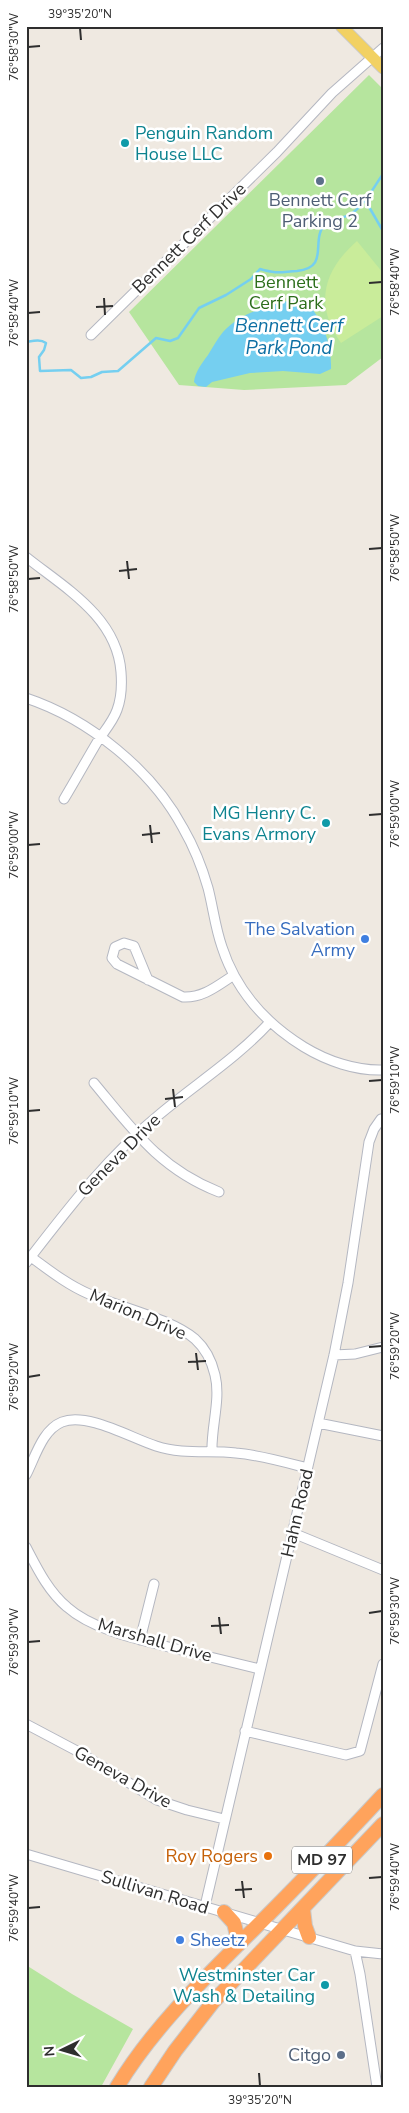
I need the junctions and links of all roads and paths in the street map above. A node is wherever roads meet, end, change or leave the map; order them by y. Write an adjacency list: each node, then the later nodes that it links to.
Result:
1 (341, 26): 3 (main road)
2 (383, 48): 3 (street, Bennett Cerf Drive)
3 (372, 58): 4 (main road); 5 (street, Bennett Cerf Drive)
4 (383, 68)
5 (91, 335)
6 (26, 558): 8 (street)
7 (26, 698): 8 (street)
8 (100, 738): 9 (street); 10 (street)
9 (64, 798)
10 (234, 975): 11 (street); 12 (street)
11 (148, 980): 11 (street)
12 (270, 1022): 13 (street); 16 (street, Geneva Drive)
13 (383, 1070)
14 (94, 1084): 16 (street)
15 (381, 1119): 20 (street, Hahn Road)
16 (137, 1134): 17 (street); 18 (street, Geneva Drive)
17 (219, 1192)
18 (29, 1260): 23 (street, Marion Drive)
19 (383, 1347): 20 (street)
20 (334, 1355): 21 (street, Hahn Road)
21 (318, 1423): 22 (street); 24 (street, Hahn Road)
22 (383, 1436)
23 (212, 1452): 24 (street); 25 (street)
24 (307, 1468): 26 (street, Hahn Road)
25 (26, 1475)
26 (293, 1532): 28 (street); 32 (street, Hahn Road)
27 (26, 1547): 30 (street, Marshall Drive)
28 (383, 1570)
29 (154, 1584): 30 (street)
30 (140, 1640): 32 (street, Marshall Drive)
31 (383, 1664): 34 (street)
32 (260, 1669): 34 (street, Hahn Road)
33 (26, 1724): 36 (street, Geneva Drive)
34 (245, 1731): 36 (street, Hahn Road)
35 (383, 1795): 42 (highway, MD 97)
36 (224, 1820): 39 (street, Hahn Road)
37 (383, 1824): 40 (highway, MD 97)
38 (26, 1854): 39 (street, Sullivan Road)
39 (205, 1906): 41 (street, Sullivan Road)
40 (303, 1909): 43 (highway, MD 97); 44 (highway)
41 (224, 1912): 42 (street, Sullivan Road); 45 (highway)
42 (260, 1923): 43 (street, Sullivan Road); 45 (highway, MD 97)
43 (284, 1930): 44 (street, Sullivan Road); 49 (highway, MD 97)
44 (309, 1937): 46 (street, Sullivan Road)
45 (239, 1944): 48 (highway, MD 97)
46 (355, 1951): 47 (street, Sullivan Road); 50 (street)
47 (383, 1954)
48 (117, 2087)
49 (151, 2087)
50 (377, 2087)

